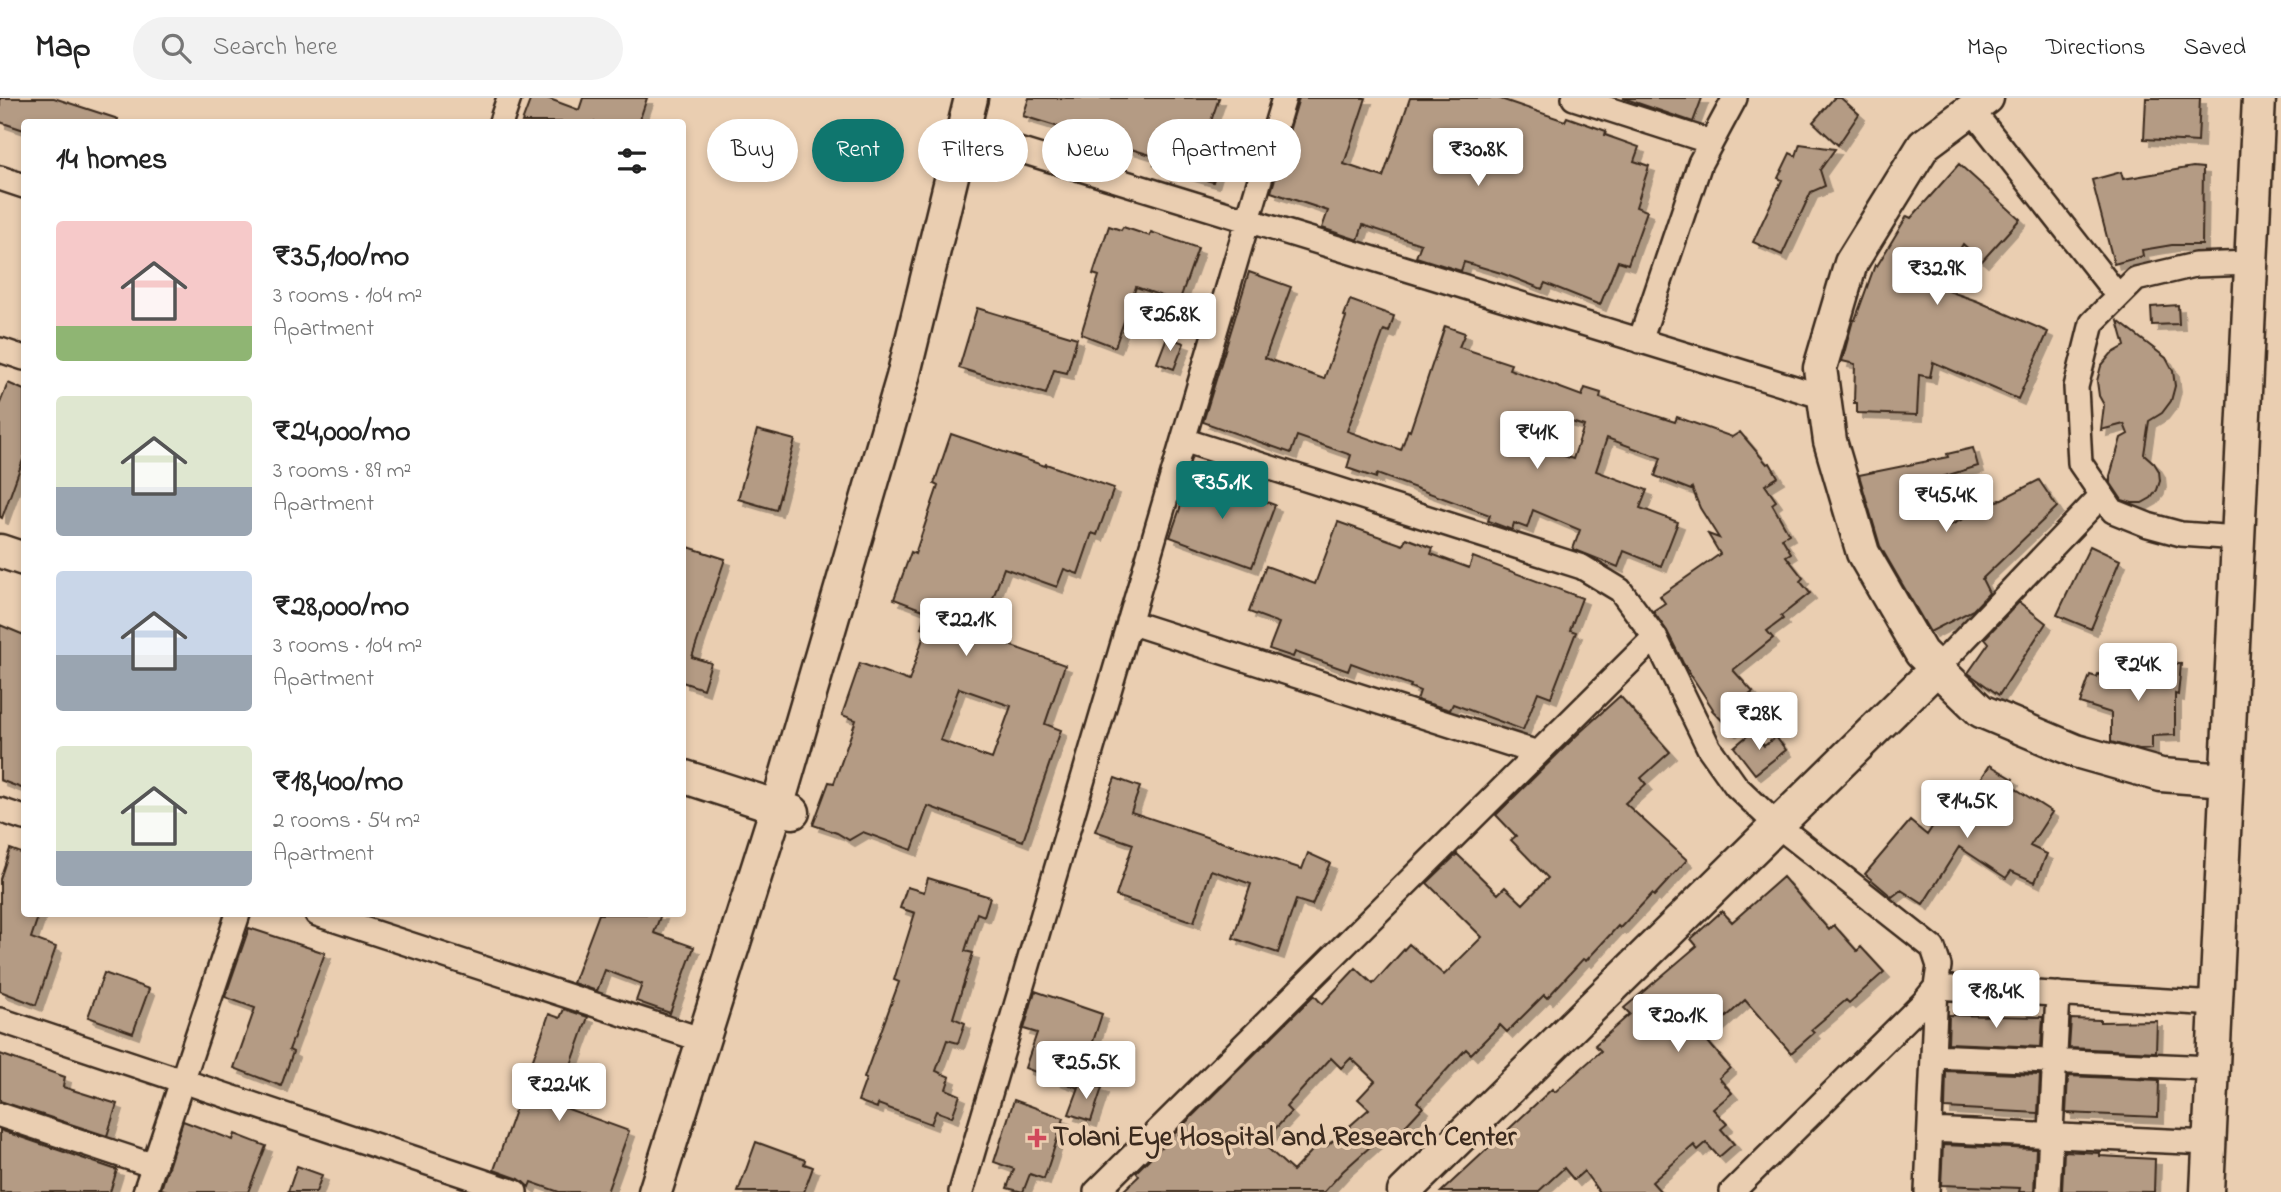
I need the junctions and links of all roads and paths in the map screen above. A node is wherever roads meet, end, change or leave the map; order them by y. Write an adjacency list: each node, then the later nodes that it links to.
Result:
1 (509, 98): 9 (street)
2 (971, 98): 10 (main road)
3 (988, 98): 11 (main road)
4 (1284, 98): 17 (street)
5 (1574, 98): 12 (street)
6 (1735, 98): 12 (street)
7 (2259, 98): 18 (main road)
8 (1979, 104): 19 (street); 23 (main road)
9 (502, 119)
10 (971, 119)
11 (978, 119)
12 (1711, 142): 20 (street)
13 (1028, 152): 17 (street)
14 (0, 178): 16 (street)
15 (958, 182): 36 (main road)
16 (21, 185)
17 (1248, 220): 20 (street); 24 (street)
18 (2251, 263): 19 (street); 26 (main road)
19 (2118, 296): 25 (street)
20 (1640, 341): 23 (street)
21 (0, 350): 22 (street)
22 (21, 357)
23 (1824, 397): 31 (main road)
24 (1183, 440): 29 (street); 30 (street)
25 (2102, 495): 26 (street); 31 (street)
26 (2238, 538): 34 (main road)
27 (0, 551): 28 (main road)
28 (21, 558)
29 (1129, 622): 32 (street); 59 (street)
30 (1655, 637): 32 (street); 38 (street)
31 (1937, 668): 34 (main road); 38 (main road)
32 (1538, 753): 60 (street)
33 (686, 777): 36 (main road)
34 (2226, 780): 43 (main road)
35 (0, 810): 37 (street)
36 (785, 810): 45 (main road); 58 (main road)
37 (21, 817)
38 (1777, 825): 41 (street); 61 (main road)
39 (237, 917): 49 (street)
40 (326, 917): 45 (street)
41 (1936, 987): 42 (street); 46 (street); 62 (street)
42 (2058, 994): 43 (street); 47 (street)
43 (2216, 1003): 48 (main road)
44 (0, 1020): 49 (street)
45 (703, 1041): 57 (main road)
46 (1933, 1056): 47 (street); 51 (street)
47 (2055, 1061): 48 (street); 52 (street)
48 (2212, 1068): 53 (main road)
49 (182, 1081): 54 (street); 56 (street)
50 (0, 1115): 54 (street)
51 (1930, 1130): 52 (street); 63 (street)
52 (2051, 1136): 53 (street); 64 (street)
53 (2209, 1143): 65 (main road)
54 (154, 1166): 55 (street)
55 (145, 1192)
56 (514, 1192)
57 (655, 1192)
58 (672, 1192)
59 (961, 1192)
60 (1096, 1192)
61 (1404, 1192)
62 (1732, 1192)
63 (1927, 1192)
64 (2048, 1192)
65 (2207, 1192)

